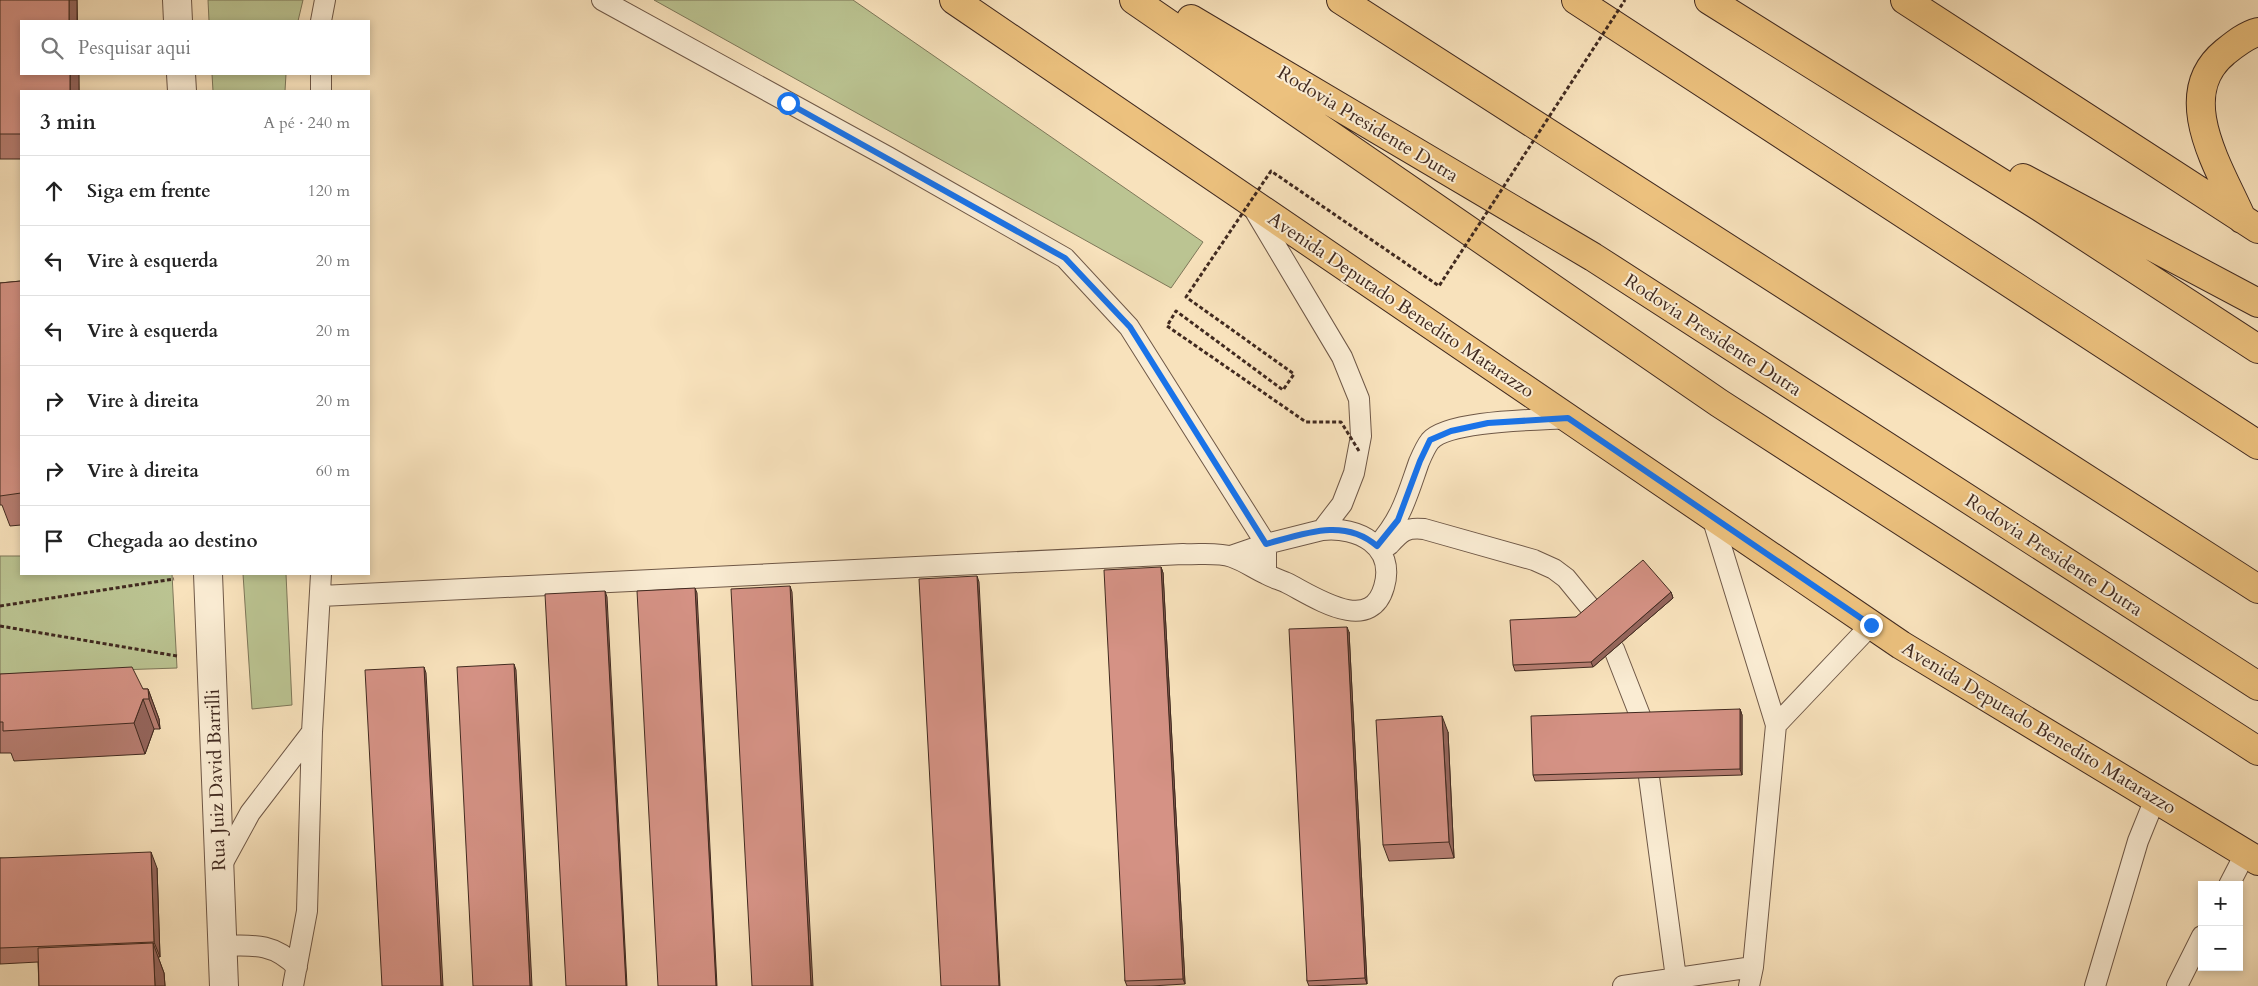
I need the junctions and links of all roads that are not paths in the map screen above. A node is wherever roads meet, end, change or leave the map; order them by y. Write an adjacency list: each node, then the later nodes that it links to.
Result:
1 (177, 0): 11 (street)
2 (325, 0): 12 (lane)
3 (602, 0): 27 (lane)
4 (954, 0): 19 (main road, Avenida Deputado Benedito Matarazzo)
5 (1134, 0): 42 (main road)
6 (1159, 0): 38 (main road, Rodovia Presidente Dutra)
7 (1341, 0): 33 (main road)
8 (1576, 0): 24 (main road)
9 (1709, 0): 18 (main road)
10 (1905, 0): 20 (main road)
11 (178, 20)
12 (321, 20)
13 (2258, 32): 20 (main road)
14 (181, 75): 16 (street)
15 (321, 75): 17 (lane)
16 (182, 90)
17 (321, 90)
18 (1911, 127): 21 (main road); 22 (main road)
19 (1250, 202): 23 (main road, Avenida Deputado Benedito Matarazzo); 26 (lane)
20 (2250, 224)
21 (2258, 303)
22 (2258, 348)
23 (1568, 418): 25 (main road, Avenida Deputado Benedito Matarazzo); 28 (lane)
24 (2258, 445)
25 (1712, 516): 36 (main road, Avenida Deputado Benedito Matarazzo); 40 (lane)
26 (1322, 530): 27 (lane); 28 (lane)
27 (1266, 544): 29 (lane); 30 (lane)
28 (1379, 549): 30 (lane); 35 (lane)
29 (1231, 556): 30 (lane); 34 (lane)
30 (1266, 574)
31 (208, 575): 46 (street, Rua Juiz David Barrilli)
32 (321, 575): 34 (lane)
33 (2258, 590)
34 (321, 596): 41 (lane)
35 (1593, 611)
36 (1871, 625): 40 (lane); 44 (main road, Avenida Deputado Benedito Matarazzo)
37 (1614, 649): 39 (lane)
38 (2258, 686)
39 (1641, 718)
40 (1776, 726): 51 (lane)
41 (312, 732): 46 (lane); 50 (lane)
42 (2258, 751)
43 (1649, 777): 52 (lane)
44 (2155, 799): 45 (main road, Avenida Deputado Benedito Matarazzo); 55 (lane)
45 (2252, 858): 47 (lane)
46 (219, 870): 49 (street, Rua Juiz David Barrilli)
47 (2232, 881)
48 (2198, 944): 56 (lane)
49 (223, 946): 50 (lane); 53 (street, Rua Juiz David Barrilli)
50 (295, 976)
51 (1751, 976): 52 (lane)
52 (1676, 978): 54 (lane)
53 (224, 986)
54 (1623, 986)
55 (2096, 986)
56 (2177, 986)

